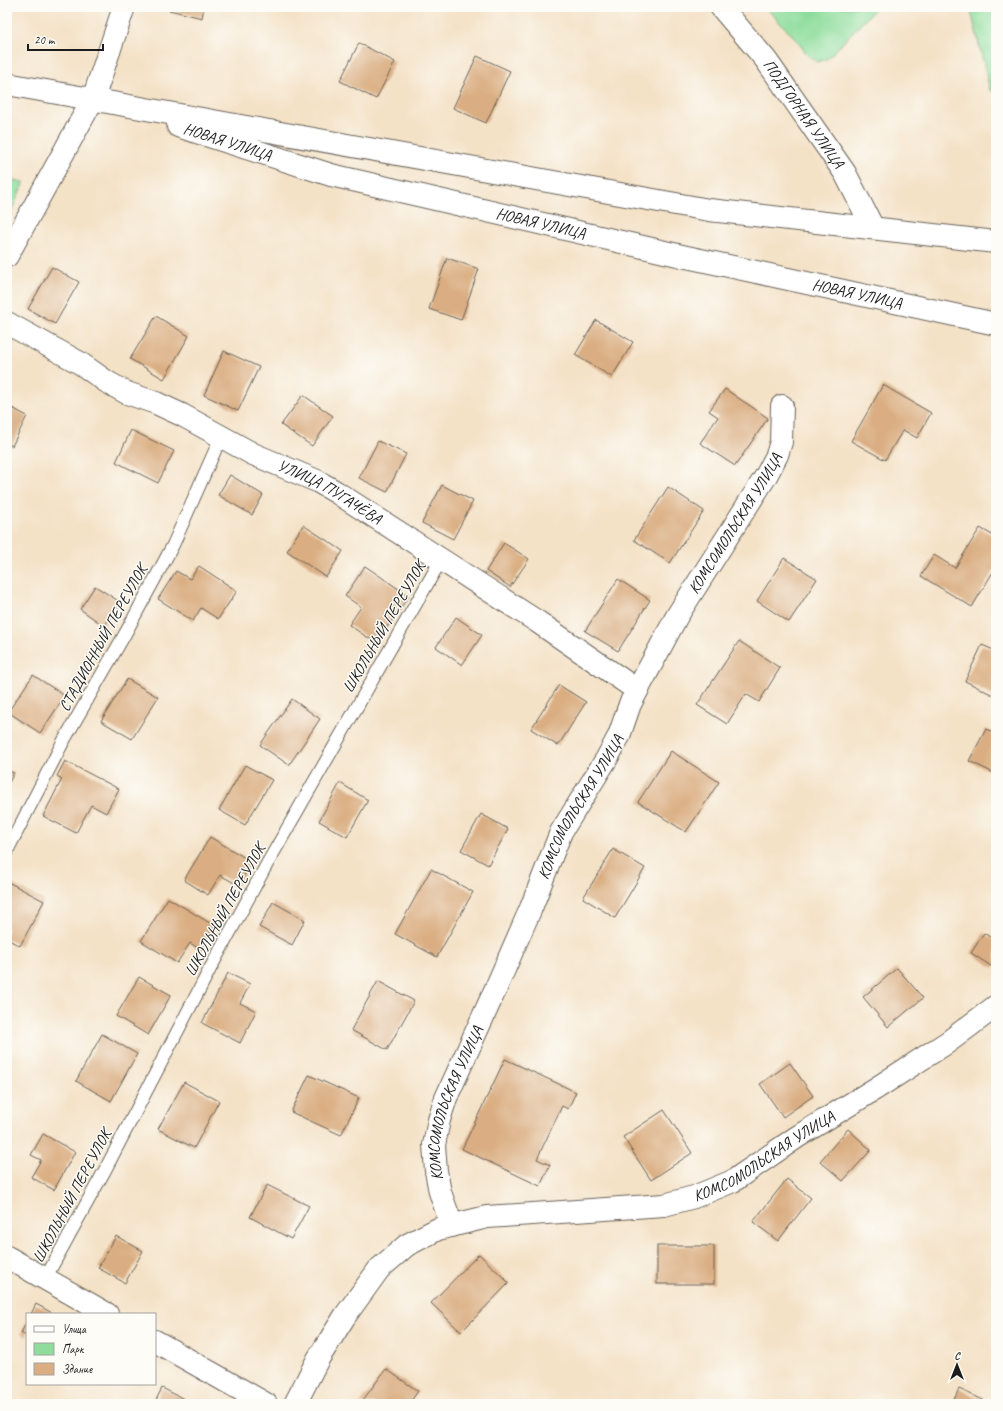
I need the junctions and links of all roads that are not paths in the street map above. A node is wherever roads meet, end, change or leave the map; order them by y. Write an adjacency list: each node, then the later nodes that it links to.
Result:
1 (124, 7): 4 (street)
2 (721, 7): 5 (street, ПОДГОРНАЯ УЛИЦА)
3 (7, 84): 4 (street, НОВАЯ УЛИЦА)
4 (93, 99): 5 (street, НОВАЯ УЛИЦА); 7 (street); 9 (street, НОВАЯ УЛИЦА)
5 (873, 228): 6 (street, НОВАЯ УЛИЦА)
6 (996, 242)
7 (7, 256)
8 (7, 323): 11 (street, УЛИЦА ПУГАЧЁВА)
9 (996, 324)
10 (782, 406): 13 (street, КОМСОМОЛЬСКАЯ УЛИЦА)
11 (221, 437): 12 (street, УЛИЦА ПУГАЧЁВА); 14 (lane, СТАДИОННЫЙ ПЕРЕУЛОК)
12 (441, 560): 13 (street, УЛИЦА ПУГАЧЁВА); 18 (lane, ШКОЛЬНЫЙ ПЕРЕУЛОК)
13 (637, 690): 16 (street, КОМСОМОЛЬСКАЯ УЛИЦА)
14 (7, 851)
15 (996, 1006): 16 (street, КОМСОМОЛЬСКАЯ УЛИЦА)
16 (452, 1226): 22 (street, КОМСОМОЛЬСКАЯ УЛИЦА)
17 (7, 1257): 18 (street)
18 (46, 1279): 19 (street)
19 (105, 1313)
20 (156, 1342): 21 (street)
21 (266, 1404)
22 (295, 1404)

